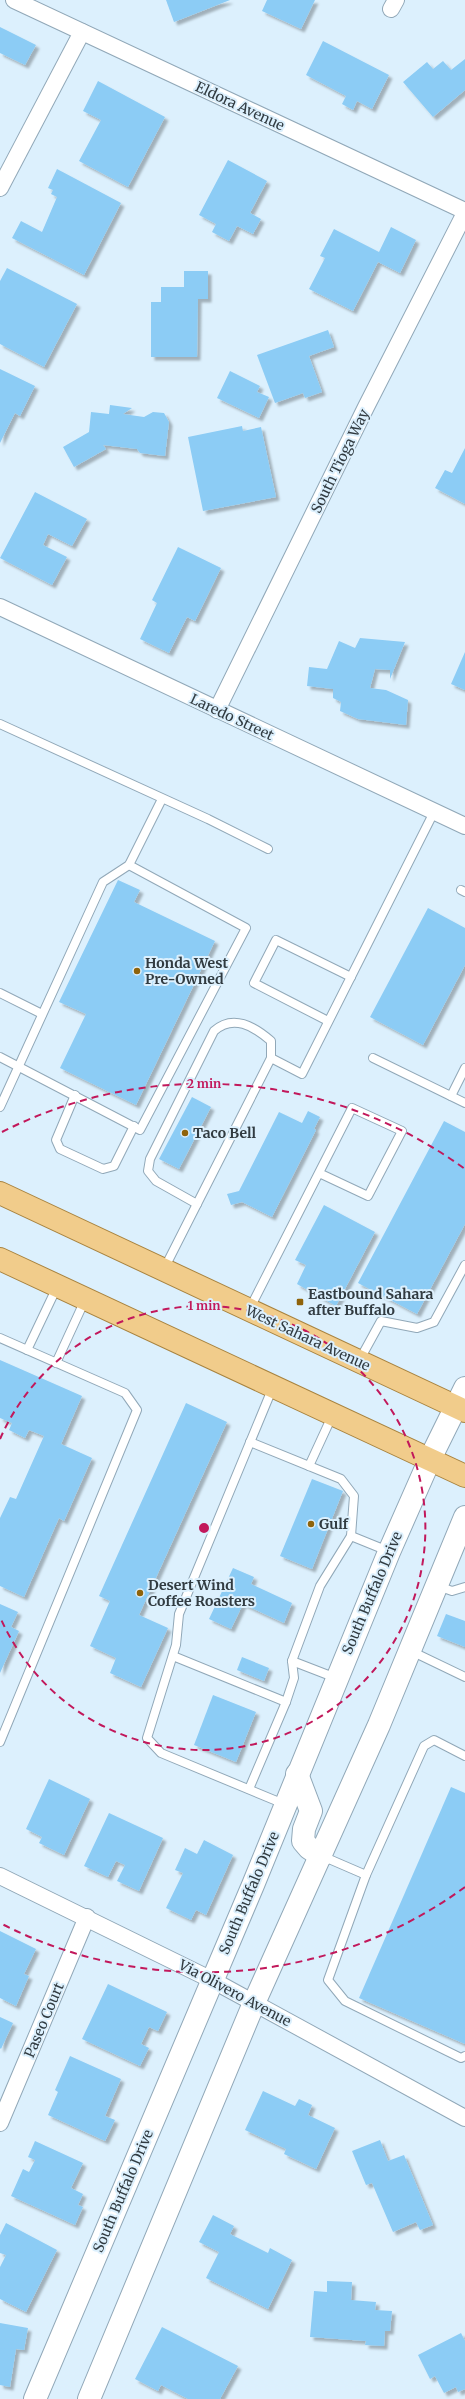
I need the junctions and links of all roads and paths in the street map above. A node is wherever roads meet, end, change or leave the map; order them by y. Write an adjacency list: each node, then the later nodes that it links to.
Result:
1 (14, 0): 2 (street, Eldora Avenue)
2 (82, 32): 3 (street); 4 (street, Eldora Avenue)
3 (0, 188)
4 (465, 212): 6 (street, South Tioga Way)
5 (0, 607): 6 (street, Laredo Street)
6 (217, 710): 9 (street, Laredo Street)
7 (0, 724): 8 (lane)
8 (162, 799): 11 (lane); 12 (lane)
9 (434, 812): 10 (street, Laredo Street); 13 (lane)
10 (465, 826)
11 (268, 849)
12 (130, 865): 15 (lane); 26 (lane)
13 (351, 977): 16 (lane); 16 (lane)
14 (0, 993): 15 (lane)
15 (42, 1014): 20 (lane)
16 (328, 1021): 18 (lane)
17 (0, 1057): 20 (lane)
18 (271, 1058): 29 (lane); 29 (lane)
19 (373, 1058): 23 (lane)
20 (19, 1066): 22 (lane); 25 (lane)
21 (465, 1068): 23 (lane)
22 (74, 1095): 26 (lane); 26 (lane)
23 (451, 1096): 24 (lane)
24 (465, 1103)
25 (0, 1106)
26 (134, 1126)
27 (319, 1173): 27 (lane); 35 (lane)
28 (0, 1193): 32 (main road, West Sahara Avenue)
29 (197, 1204): 32 (lane)
30 (0, 1259): 33 (main road)
31 (465, 1265): 38 (lane)
32 (163, 1270): 35 (main road, West Sahara Avenue)
33 (57, 1286): 34 (main road); 37 (lane)
34 (85, 1298): 39 (lane); 40 (main road)
35 (248, 1311): 38 (main road, West Sahara Avenue)
36 (0, 1338): 37 (lane)
37 (27, 1350): 39 (lane)
38 (359, 1362): 41 (main road, West Sahara Avenue)
39 (56, 1363): 58 (lane)
40 (273, 1387): 42 (main road); 43 (lane)
41 (462, 1402): 44 (main road, South Buffalo Drive)
42 (333, 1414): 44 (main road); 45 (lane)
43 (250, 1442): 45 (lane); 53 (lane)
44 (430, 1459): 46 (main road); 49 (main road, South Buffalo Drive)
45 (309, 1466): 48 (lane)
46 (465, 1476)
47 (465, 1517): 50 (main road)
48 (351, 1536): 49 (lane); 54 (lane)
49 (389, 1552): 56 (main road, South Buffalo Drive)
50 (436, 1584): 51 (lane); 52 (main road)
51 (465, 1587)
52 (408, 1650): 55 (lane); 63 (main road)
53 (173, 1656): 57 (lane); 61 (lane)
54 (292, 1661): 56 (lane); 57 (lane)
55 (465, 1677)
56 (336, 1678): 60 (main road, South Buffalo Drive)
57 (286, 1702): 61 (lane)
58 (0, 1742)
59 (465, 1756): 64 (lane)
60 (297, 1774): 62 (main road, South Buffalo Drive); 63 (main road)
61 (249, 1789): 62 (lane)
62 (285, 1804): 67 (main road, South Buffalo Drive)
63 (321, 1856): 64 (lane); 68 (main road)
64 (366, 1875): 69 (lane)
65 (0, 1876): 66 (street, Via Olivero Avenue)
66 (87, 1917): 67 (street, Via Olivero Avenue); 71 (street, Paseo Court)
67 (212, 1980): 68 (street, Via Olivero Avenue); 72 (main road, South Buffalo Drive)
68 (254, 2003): 70 (street, Via Olivero Avenue); 73 (main road)
69 (465, 2056)
70 (465, 2118)
71 (0, 2123)
72 (35, 2399)
73 (89, 2399)

